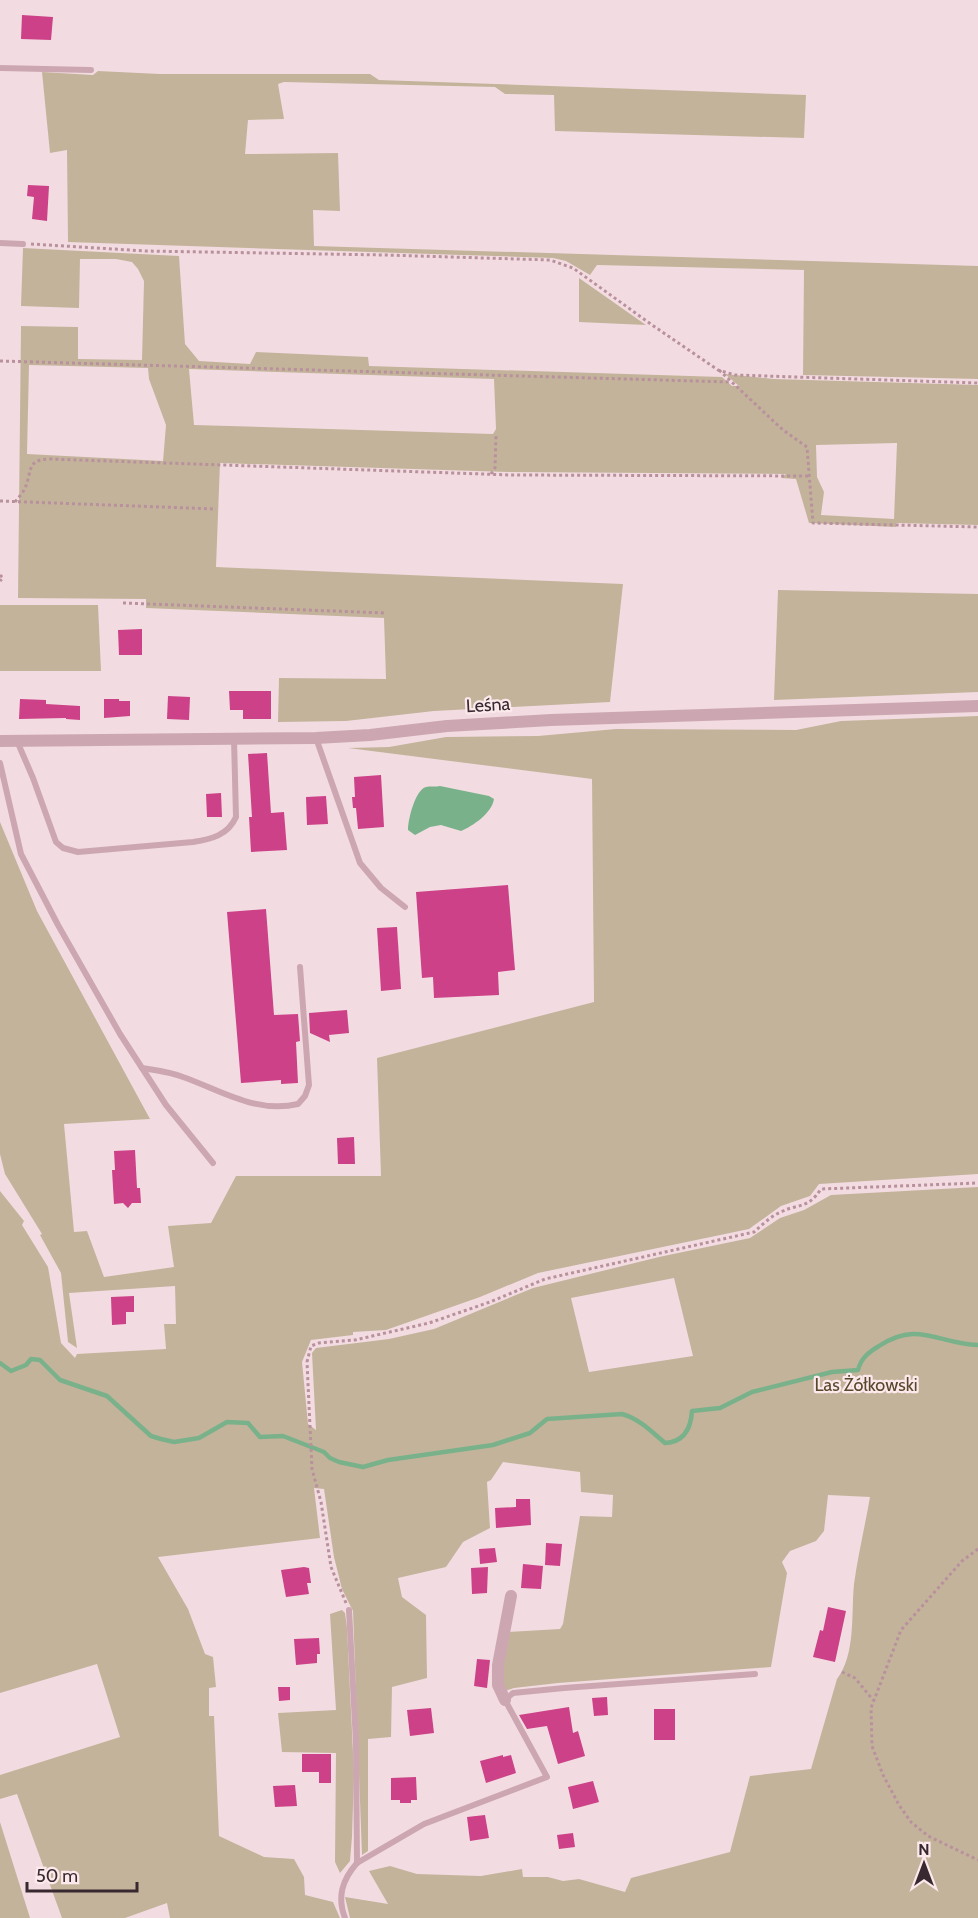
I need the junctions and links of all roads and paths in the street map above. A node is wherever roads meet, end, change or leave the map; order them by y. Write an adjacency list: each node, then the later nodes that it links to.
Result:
1 (0, 68): 2 (lane)
2 (90, 70)
3 (0, 243): 4 (lane)
4 (23, 244): 6 (path)
5 (0, 361): 7 (path)
6 (718, 370): 7 (path); 8 (path)
7 (731, 382): 11 (path)
8 (978, 383)
9 (496, 435): 10 (path)
10 (491, 474): 11 (path); 13 (path)
11 (810, 476): 15 (path)
12 (0, 501): 13 (path)
13 (15, 502): 14 (path)
14 (216, 509)
15 (978, 527)
16 (0, 575): 17 (path)
17 (0, 581)
18 (123, 603): 19 (path)
19 (385, 613)
20 (978, 706): 21 (street, Leśna)
21 (316, 738): 22 (street, Leśna); 26 (lane)
22 (234, 739): 24 (street, Leśna); 24 (lane)
23 (0, 741): 24 (street, Leśna)
24 (16, 741)
25 (0, 763): 28 (lane)
26 (405, 907)
27 (300, 967): 28 (lane)
28 (142, 1068): 29 (lane)
29 (213, 1163)
30 (978, 1182): 33 (path)
31 (978, 1549): 37 (path)
32 (511, 1596): 36 (street)
33 (349, 1610): 39 (lane)
34 (842, 1672): 37 (path)
35 (755, 1674): 36 (lane)
36 (505, 1700): 39 (lane)
37 (873, 1700): 38 (path)
38 (978, 1860)
39 (357, 1863): 40 (lane)
40 (345, 1918)

